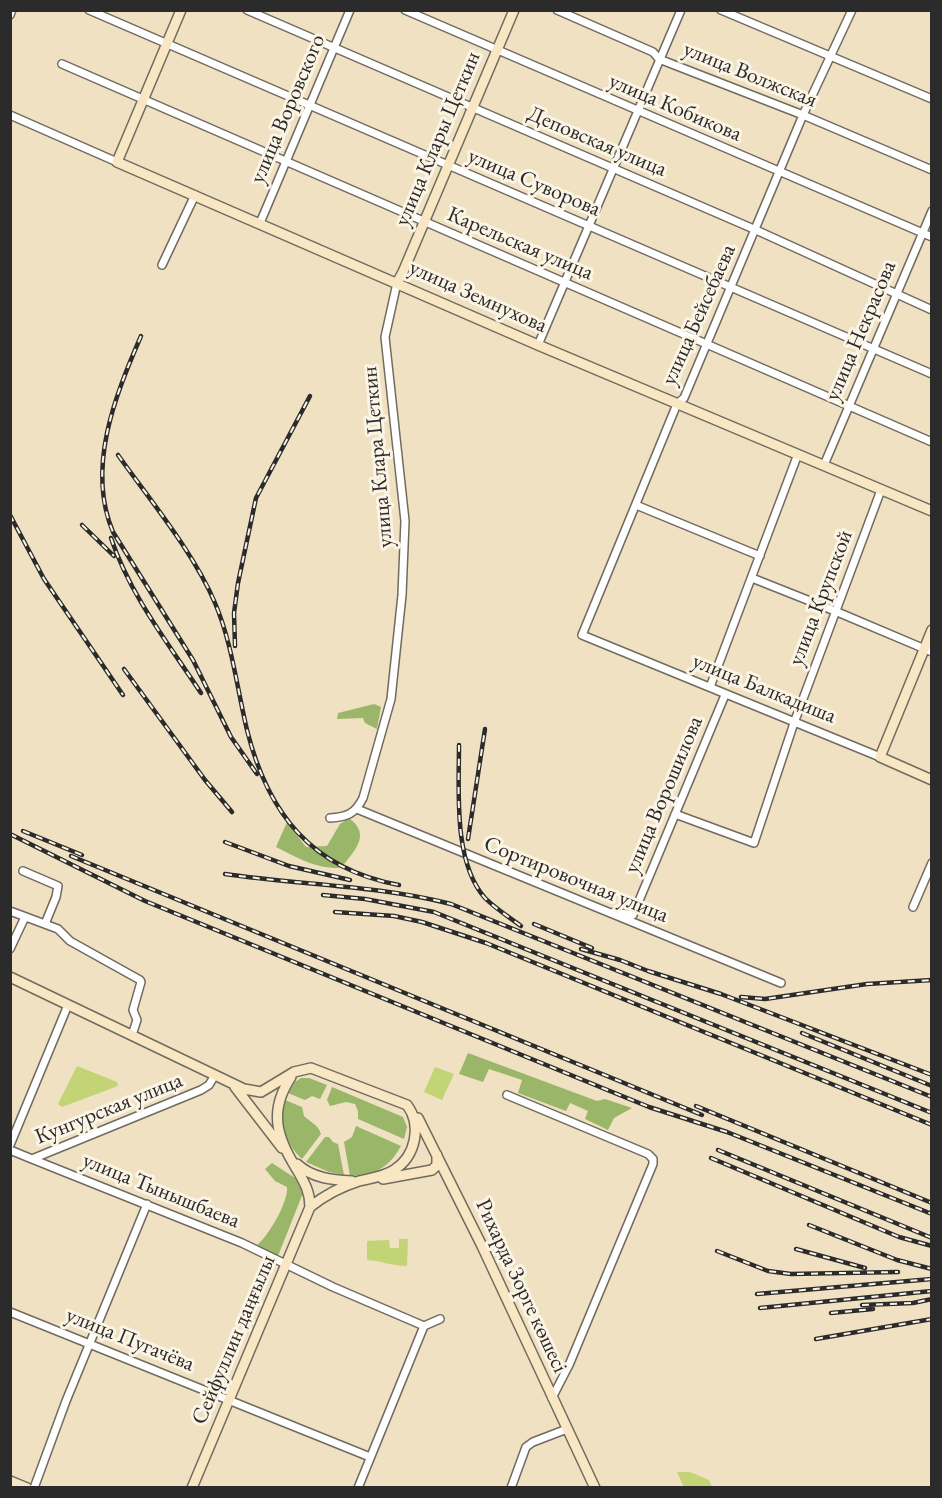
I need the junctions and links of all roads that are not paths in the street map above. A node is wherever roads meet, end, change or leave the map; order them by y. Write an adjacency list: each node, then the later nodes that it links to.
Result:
1 (12, 10): 12 (street)
2 (89, 10): 13 (street, улица Суворова)
3 (181, 10): 13 (main road)
4 (247, 10): 14 (street, Деповская улица)
5 (350, 10): 14 (street, улица Воровского)
6 (405, 10): 15 (street, улица Кобикова)
7 (514, 10): 15 (main road, улица Клары Цеткин)
8 (557, 10): 17 (street, улица Волжская)
9 (681, 10): 17 (street)
10 (721, 10): 16 (street)
11 (852, 10): 16 (street, улица Бейсебаева)
12 (10, 15)
13 (167, 44): 20 (main road); 21 (street, улица Суворова)
14 (334, 48): 21 (street, улица Воровского); 22 (street, Деповская улица)
15 (497, 50): 22 (main road, улица Клары Цеткин); 23 (street, улица Кобикова)
16 (831, 57): 19 (street); 25 (street, улица Бейсебаева)
17 (659, 59): 23 (street); 25 (street, улица Волжская)
18 (62, 64): 20 (street, Карельская улица)
19 (932, 99)
20 (142, 100): 26 (main road); 27 (street, Карельская улица)
21 (309, 104): 27 (street, улица Воровского); 28 (street, улица Суворова)
22 (473, 109): 28 (main road, улица Клары Цеткин); 29 (street, Деповская улица)
23 (637, 111): 29 (street); 31 (street, улица Кобикова)
24 (10, 115): 26 (street, улица Земнухова)
25 (803, 115): 30 (street, улица Волжская); 31 (street, улица Бейсебаева)
26 (117, 162): 32 (main road, улица Земнухова)
27 (284, 162): 34 (street, Карельская улица); 35 (street, улица Воровского)
28 (448, 166): 34 (main road, улица Клары Цеткин); 36 (street, улица Суворова)
29 (613, 168): 36 (street); 37 (street, Деповская улица)
30 (932, 170)
31 (781, 172): 37 (street, улица Бейсебаева); 38 (street, улица Кобикова)
32 (195, 195): 35 (main road, улица Земнухова); 40 (street)
33 (932, 211): 38 (street, улица Некрасова)
34 (424, 222): 41 (main road, улица Клары Цеткин); 42 (street, Карельская улица)
35 (260, 223): 41 (main road, улица Земнухова)
36 (588, 226): 42 (street); 43 (street, улица Суворова)
37 (756, 230): 43 (street, улица Бейсебаева); 44 (street, Деповская улица)
38 (923, 233): 39 (street, улица Кобикова); 44 (street, улица Некрасова)
39 (932, 237)
40 (162, 265)
41 (397, 283): 46 (main road, улица Земнухова); 69 (street, улица Клара Цеткин)
42 (566, 283): 46 (street); 47 (street, Карельская улица)
43 (731, 287): 47 (street, улица Бейсебаева); 48 (street, улица Суворова)
44 (896, 296): 45 (street, Деповская улица); 48 (street, улица Некрасова)
45 (932, 310)
46 (538, 345): 50 (main road, улица Земнухова)
47 (708, 345): 50 (street, улица Бейсебаева); 51 (street, Карельская улица)
48 (875, 349): 49 (street, улица Суворова); 51 (street, улица Некрасова)
49 (932, 374)
50 (678, 404): 53 (main road, улица Земнухова); 56 (street, улица Бейсебаева)
51 (849, 406): 52 (street, Карельская улица); 54 (street, улица Некрасова)
52 (932, 442)
53 (798, 454): 54 (main road, улица Земнухова); 58 (street, улица Ворошилова)
54 (824, 465): 55 (main road, улица Земнухова)
55 (881, 490): 57 (main road, улица Земнухова); 60 (street, улица Крупской)
56 (636, 505): 58 (street); 62 (street, улица Бейсебаева)
57 (932, 512)
58 (760, 556): 59 (street, улица Ворошилова)
59 (752, 578): 60 (street); 64 (street, улица Ворошилова)
60 (835, 611): 63 (street); 66 (street, улица Крупской)
61 (932, 630): 63 (main road)
62 (582, 634): 64 (street, улица Балкадиша)
63 (928, 651): 67 (main road)
64 (710, 687): 65 (street, улица Балкадиша)
65 (725, 695): 66 (street, улица Балкадиша); 70 (street, улица Ворошилова)
66 (794, 723): 67 (street, улица Балкадиша); 70 (street, улица Крупской)
67 (880, 757): 68 (main road, улица Балкадиша)
68 (932, 780)
69 (357, 809): 71 (street); 75 (street, Сортировочная улица)
70 (675, 814): 75 (street, улица Ворошилова)
71 (330, 818)
72 (932, 863): 74 (street)
73 (23, 871): 78 (street)
74 (913, 907)
75 (603, 910): 81 (street, Сортировочная улица)
76 (10, 911): 77 (street)
77 (25, 917): 78 (street); 79 (street)
78 (45, 924): 83 (street)
79 (10, 949)
80 (10, 977): 82 (main road)
81 (781, 983)
82 (68, 1005): 83 (main road); 89 (street)
83 (132, 1035): 85 (main road)
84 (294, 1072): 86 (main road); 88 (main road); 92 (main road)
85 (215, 1075): 86 (main road); 93 (street, Кунгурская улица)
86 (232, 1085): 92 (main road)
87 (507, 1095): 104 (street)
88 (407, 1105): 91 (main road, Рихарда Зорге көшесі); 95 (main road)
89 (10, 1145)
90 (10, 1150): 93 (street, Кунгурская улица)
91 (437, 1155): 94 (main road); 96 (main road, Рихарда Зорге көшесі)
92 (290, 1157): 95 (main road); 98 (main road)
93 (32, 1159): 97 (street, улица Тынышбаева)
94 (415, 1174): 95 (main road); 96 (main road)
95 (360, 1181): 98 (main road)
96 (453, 1188): 104 (main road, Рихарда Зорге көшесі)
97 (147, 1204): 99 (street, улица Тынышбаева); 103 (street)
98 (310, 1208): 99 (main road, Сейфуллин даңғылы)
99 (287, 1266): 102 (street, улица Тынышбаева); 105 (main road, Сейфуллин даңғылы)
100 (10, 1312): 103 (street, улица Пугачёва)
101 (440, 1319): 102 (street)
102 (424, 1326): 107 (street)
103 (90, 1342): 105 (street, улица Пугачёва); 110 (street)
104 (552, 1398): 106 (main road, Рихарда Зорге көшесі)
105 (229, 1400): 107 (street, улица Пугачёва); 111 (main road, Сейфуллин даңғылы)
106 (567, 1429): 113 (street); 114 (main road, Рихарда Зорге көшесі)
107 (370, 1457): 112 (street)
108 (10, 1481): 109 (main road)
109 (27, 1488)
110 (34, 1488)
111 (192, 1488)
112 (358, 1488)
113 (511, 1488)
114 (595, 1488)

